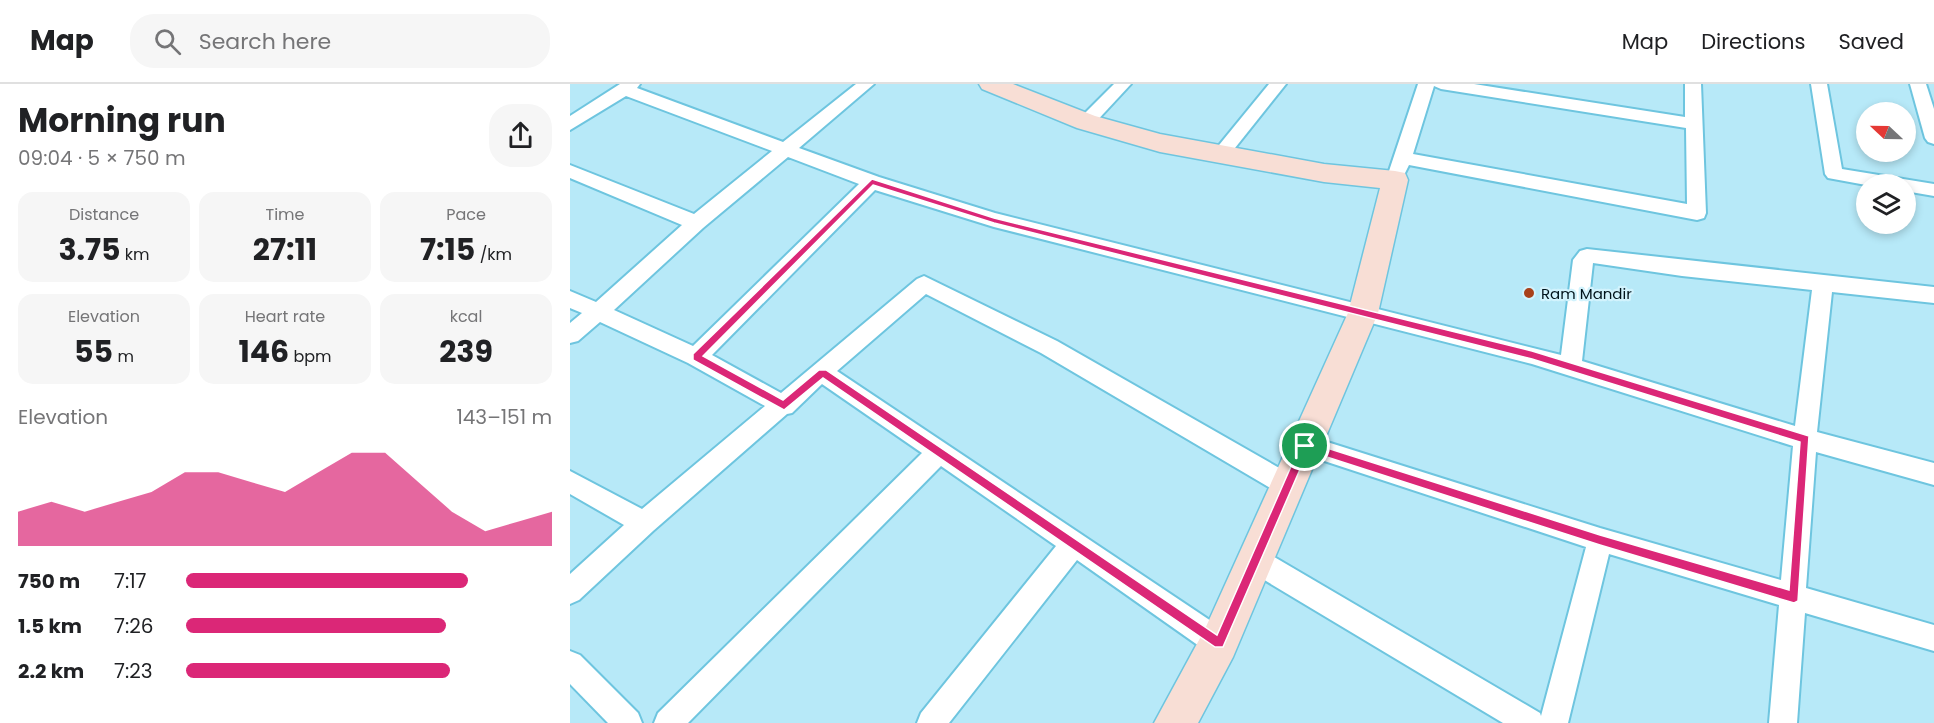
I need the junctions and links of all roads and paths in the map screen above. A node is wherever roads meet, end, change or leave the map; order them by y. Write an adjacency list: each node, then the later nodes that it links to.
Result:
1 (866, 84): 16 (street)
2 (991, 84): 12 (street)
3 (1123, 84): 12 (street)
4 (1278, 84): 17 (street)
5 (1426, 84): 18 (street)
6 (1441, 84): 11 (street)
7 (1693, 84): 14 (street)
8 (1819, 84): 20 (street)
9 (1918, 84): 15 (street)
10 (628, 86): 13 (street); 16 (street)
11 (1544, 92): 14 (street)
12 (1086, 122): 17 (street)
13 (570, 124)
14 (1693, 124): 18 (street)
15 (1934, 138)
16 (786, 150): 21 (street); 24 (street)
17 (1221, 154): 18 (street)
18 (1399, 169): 29 (street)
19 (570, 171): 24 (street)
20 (1856, 177)
21 (872, 182): 29 (street); 31 (street)
22 (1916, 187): 23 (street)
23 (1934, 190)
24 (696, 223): 28 (street)
25 (1823, 282): 26 (street); 32 (street); 35 (street)
26 (1934, 295)
27 (570, 299): 28 (street)
28 (599, 311): 30 (street); 31 (street)
29 (1363, 313): 32 (street); 36 (street)
30 (570, 335)
31 (696, 357): 34 (street)
32 (1570, 367): 35 (street)
33 (822, 372): 34 (street); 37 (street); 40 (street)
34 (784, 406): 41 (street)
35 (1805, 439): 38 (street); 46 (street)
36 (1305, 446): 40 (street); 42 (street)
37 (939, 452): 43 (street); 51 (street)
38 (1934, 474)
39 (570, 482): 41 (street)
40 (1287, 485): 44 (street)
41 (644, 523): 45 (street)
42 (1600, 540): 46 (street); 55 (street)
43 (1074, 544): 48 (street); 52 (street)
44 (1255, 560): 48 (street); 54 (street)
45 (570, 591)
46 (1794, 597): 47 (street); 56 (street)
47 (1934, 638)
48 (1219, 643): 53 (street)
49 (570, 665): 50 (street)
50 (628, 723)
51 (668, 723)
52 (931, 723)
53 (1175, 723)
54 (1530, 723)
55 (1554, 723)
56 (1783, 723)

